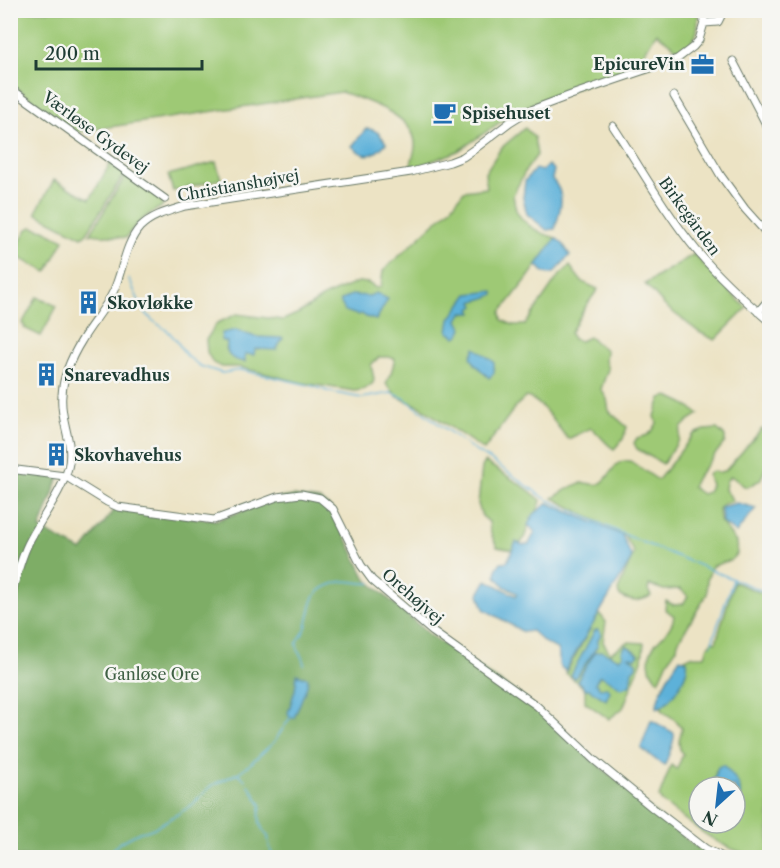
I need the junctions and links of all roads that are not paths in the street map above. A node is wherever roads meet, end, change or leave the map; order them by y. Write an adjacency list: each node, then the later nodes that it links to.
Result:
1 (704, 10): 3 (street, Christianshøjvej)
2 (724, 10): 3 (street)
3 (704, 22): 15 (street, Christianshøjvej)
4 (733, 61): 8 (street)
5 (10, 88): 9 (street, Værløse Gydevej)
6 (674, 96): 10 (street)
7 (613, 126): 12 (street, Birkegården)
8 (770, 132)
9 (165, 199)
10 (770, 237)
11 (770, 298): 12 (street)
12 (758, 312): 13 (street, Birkegården)
13 (770, 322)
14 (10, 472): 15 (street)
15 (65, 476): 16 (street, Christianshøjvej); 17 (street, Orehøjvej)
16 (10, 601)
17 (725, 858)

